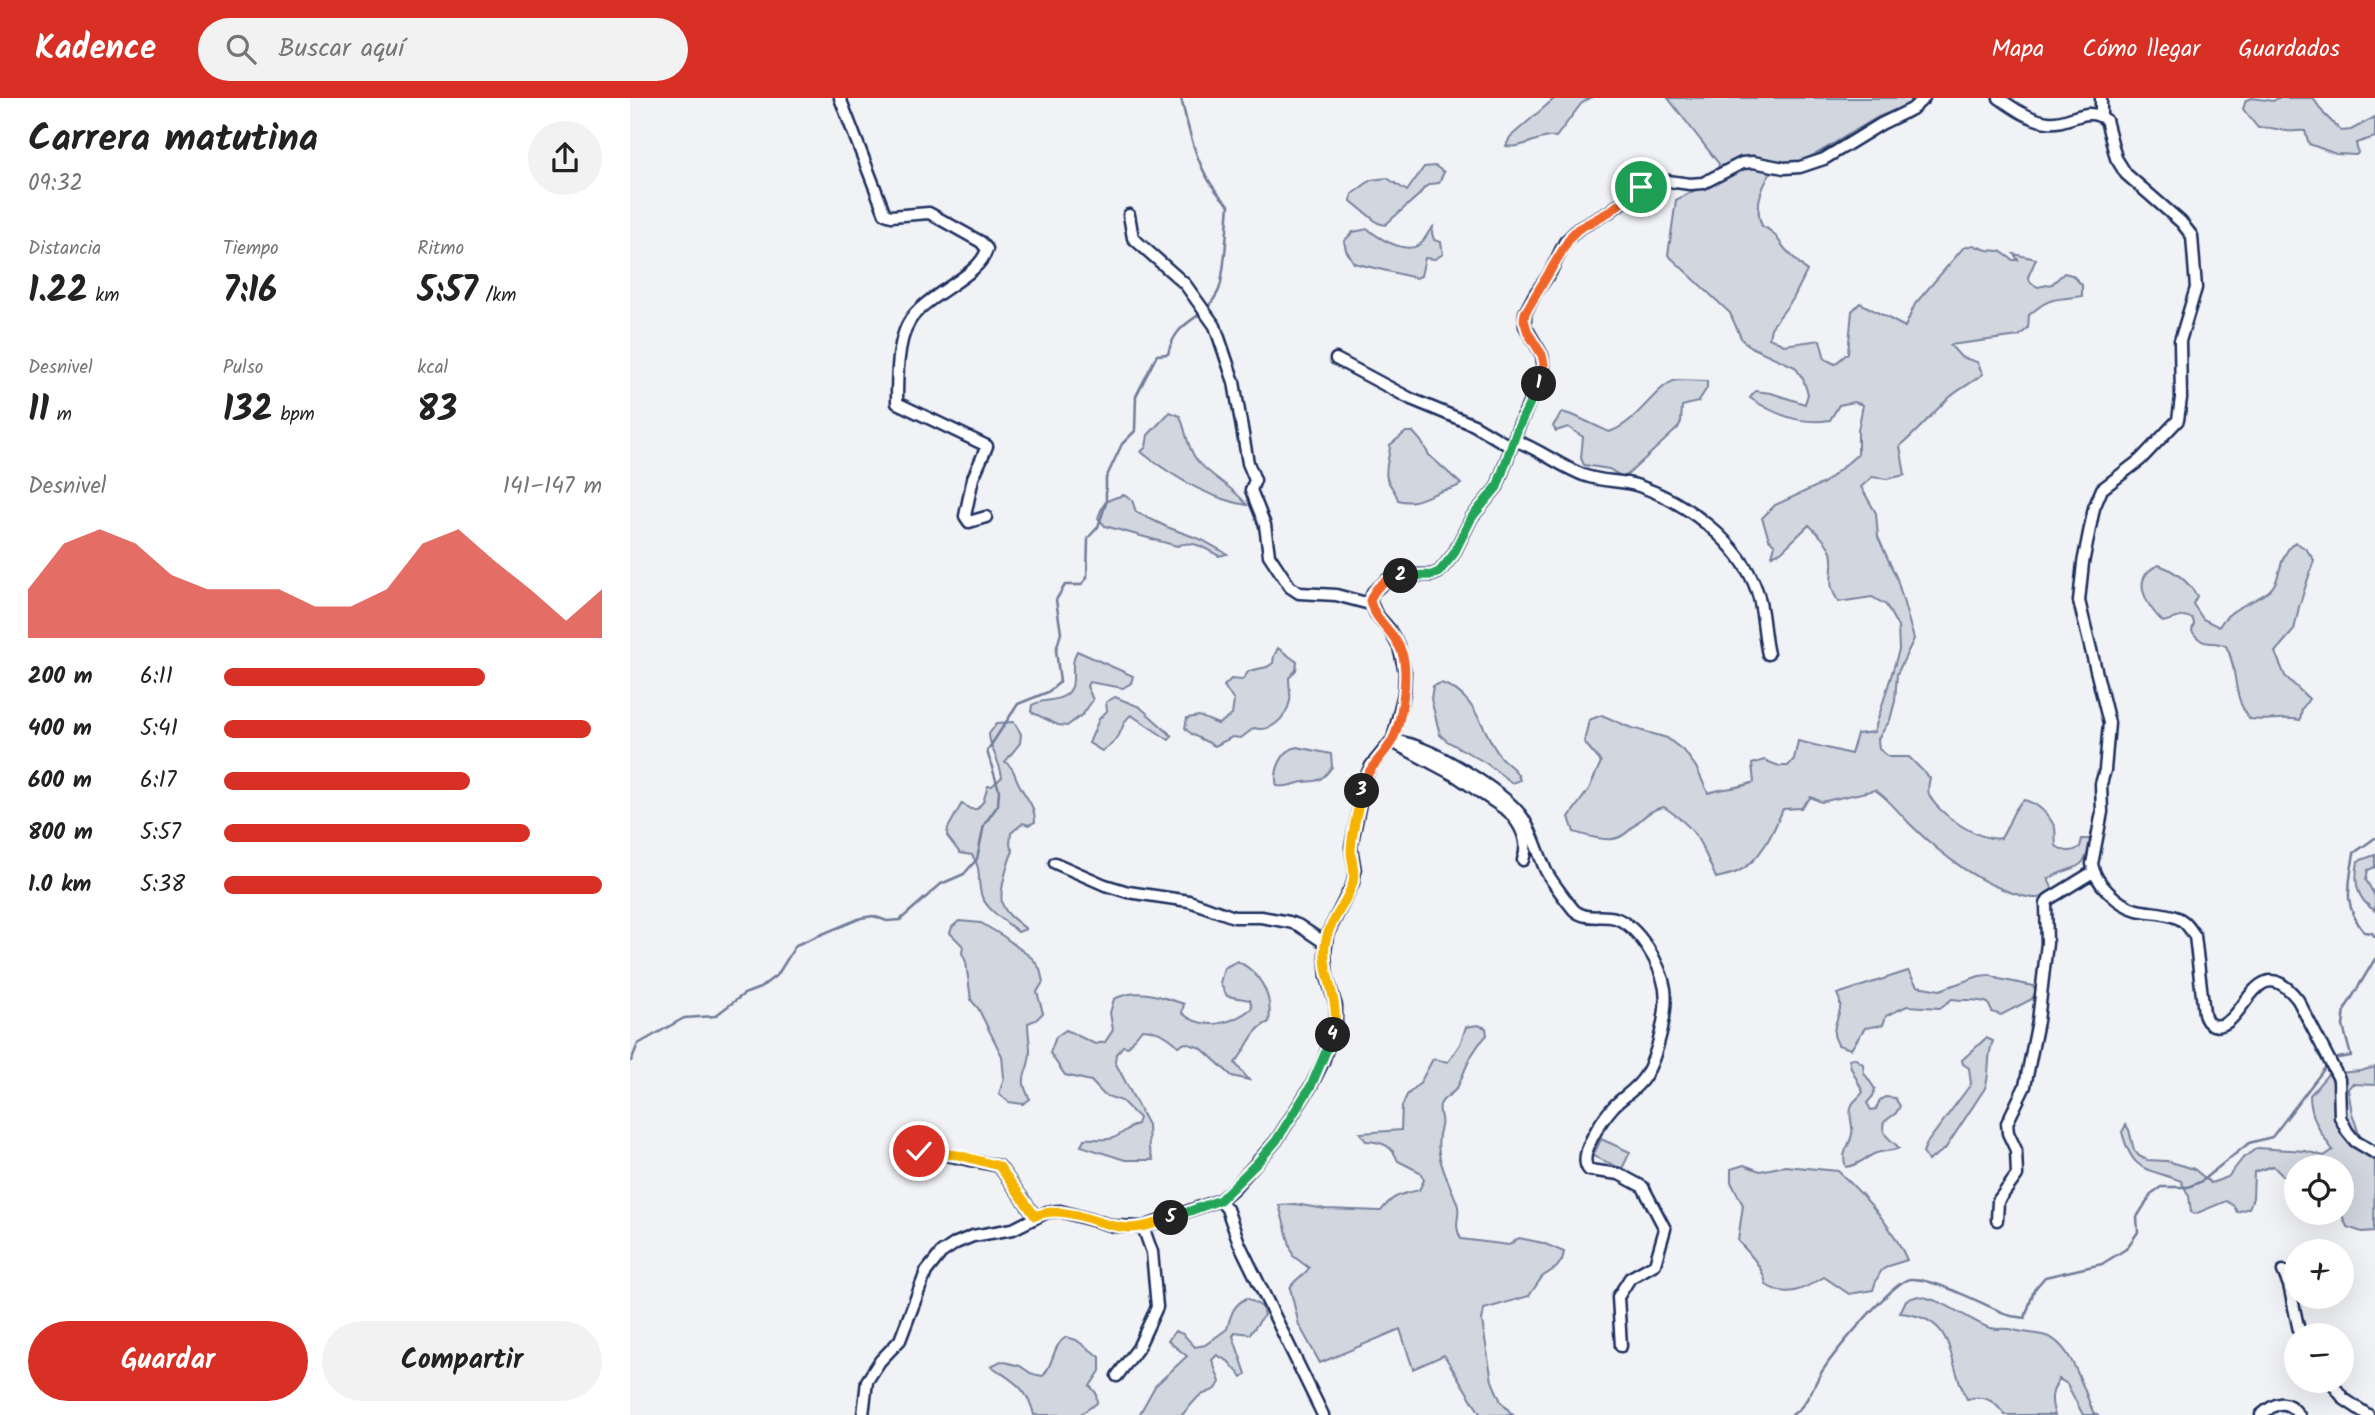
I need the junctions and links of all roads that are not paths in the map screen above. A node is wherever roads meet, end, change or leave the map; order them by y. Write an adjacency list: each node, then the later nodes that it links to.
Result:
1 (840, 98): 9 (street)
2 (1924, 98): 8 (street)
3 (1998, 98): 5 (street)
4 (2101, 98): 5 (street)
5 (2101, 116): 15 (street)
6 (1129, 215): 10 (street)
7 (1336, 359): 8 (street)
8 (1512, 444): 10 (street); 11 (street)
9 (986, 517)
10 (1370, 604): 12 (street)
11 (1768, 654)
12 (1392, 740): 13 (street); 16 (street); 25 (street)
13 (1522, 860)
14 (1055, 863): 16 (street)
15 (2093, 872): 17 (street); 21 (street)
16 (1325, 943): 19 (street)
17 (2375, 1153)
18 (903, 1160): 20 (street)
19 (1220, 1200): 22 (street); 29 (street)
20 (1035, 1216): 22 (street); 28 (street)
21 (1997, 1220)
22 (1143, 1227): 26 (street)
23 (2283, 1271): 24 (street)
24 (2297, 1323)
25 (1621, 1346)
26 (1117, 1376)
27 (2340, 1393): 32 (street)
28 (863, 1415)
29 (1323, 1415)
30 (2261, 1415): 31 (street)
31 (2299, 1415)
32 (2368, 1415)

